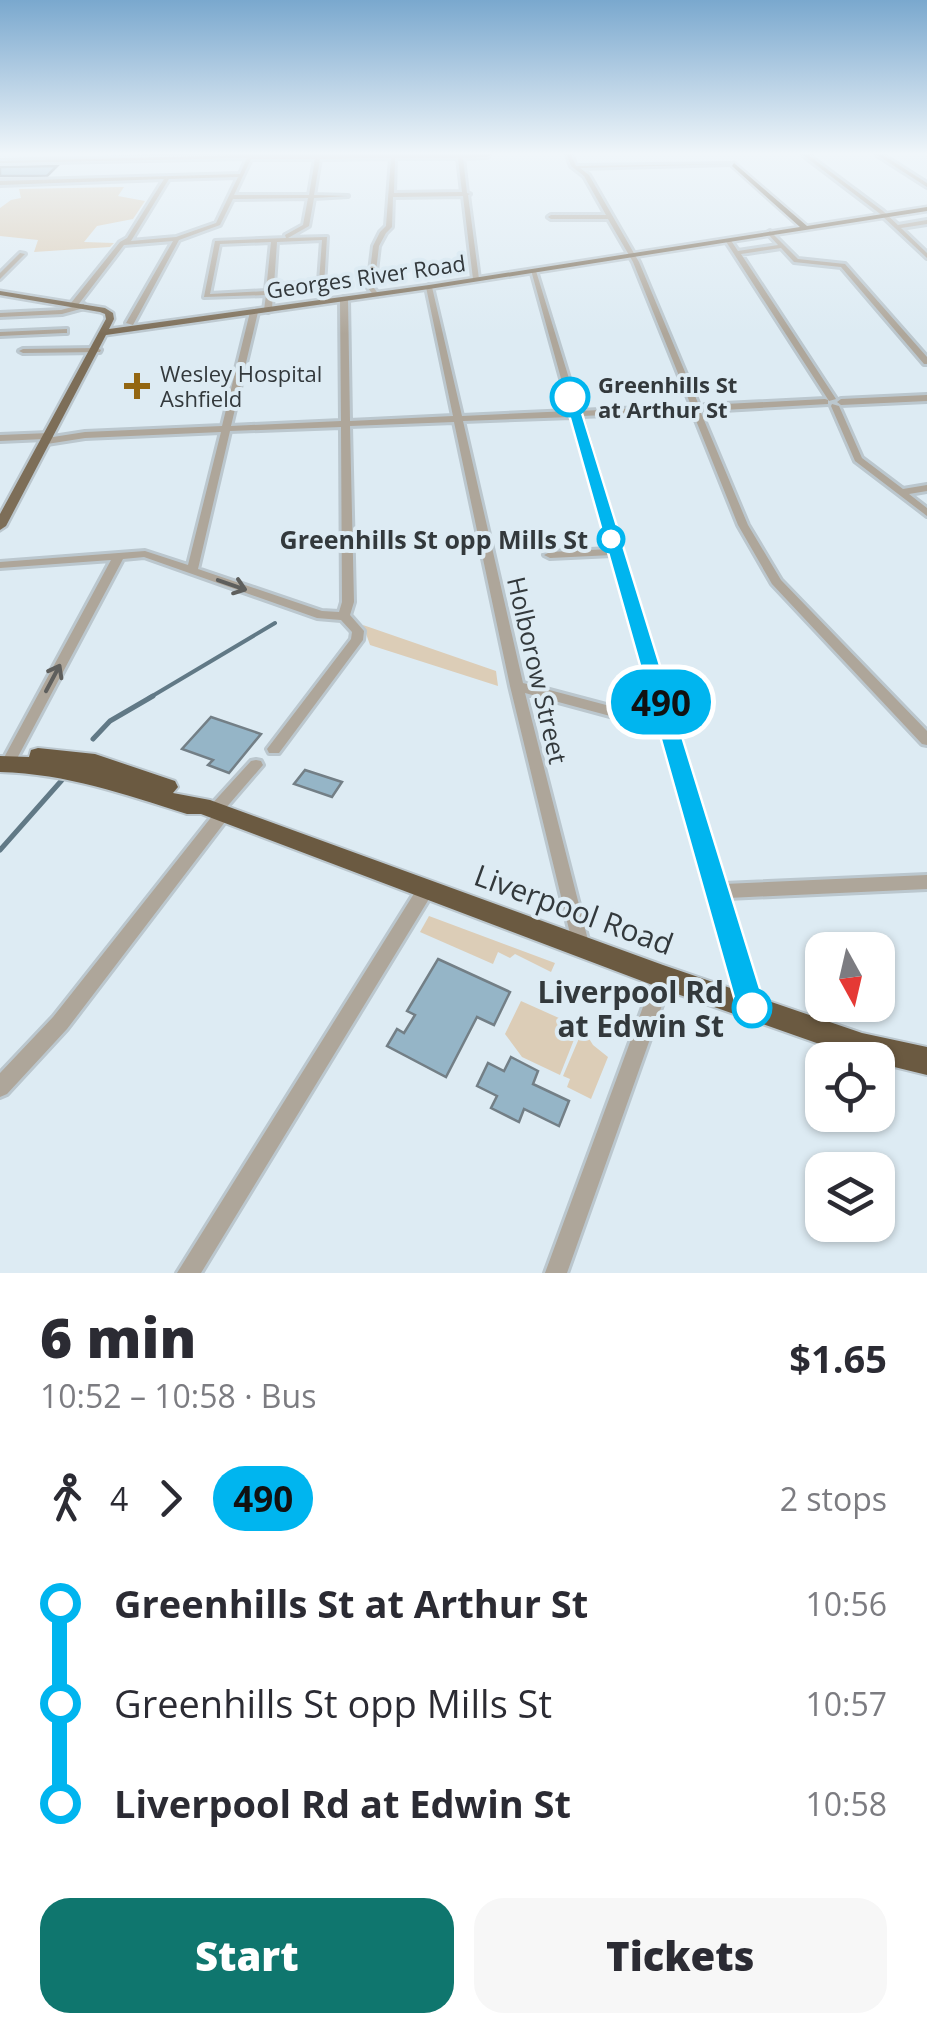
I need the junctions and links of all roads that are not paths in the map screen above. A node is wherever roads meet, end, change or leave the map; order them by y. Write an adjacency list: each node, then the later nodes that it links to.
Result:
1 (144, 214): 18 (street)
2 (224, 214): 15 (street)
3 (308, 214): 16 (street)
4 (390, 214): 30 (street)
5 (469, 214): 26 (street)
6 (790, 214): 13 (main road)
7 (894, 214): 8 (main road, Georges River Road)
8 (884, 216): 12 (street); 13 (main road, Georges River Road)
9 (552, 217): 10 (street)
10 (605, 217): 22 (street)
11 (927, 222): 12 (street)
12 (897, 227): 23 (street)
13 (806, 228): 14 (main road, Georges River Road)
14 (770, 233): 17 (main road, Georges River Road); 19 (street)
15 (177, 239): 18 (street); 36 (street)
16 (274, 240): 28 (street); 28 (street); 28 (street)
17 (728, 240): 20 (street); 22 (main road, Georges River Road)
18 (122, 242): 32 (street)
19 (783, 246): 20 (street); 42 (street)
20 (738, 253): 44 (street)
21 (22, 254): 25 (street)
22 (631, 255): 24 (main road, Georges River Road); 45 (street)
23 (927, 256)
24 (533, 270): 26 (main road, Georges River Road); 46 (street)
25 (0, 278)
26 (476, 280): 27 (main road, Georges River Road)
27 (430, 287): 30 (main road, Georges River Road); 47 (street, Holborow Street)
28 (269, 290): 33 (street)
29 (0, 293): 32 (main road)
30 (376, 295): 31 (main road, Georges River Road)
31 (344, 299): 33 (main road, Georges River Road); 48 (street)
32 (78, 306): 35 (street); 38 (main road)
33 (268, 310): 34 (main road, Georges River Road)
34 (254, 312): 38 (main road, Georges River Road); 49 (street)
35 (0, 315)
36 (130, 323)
37 (64, 331): 39 (street)
38 (106, 332): 40 (main road)
39 (0, 334)
40 (96, 350): 41 (street); 50 (main road)
41 (23, 352)
42 (927, 362)
43 (927, 398): 44 (street)
44 (834, 402): 45 (street); 53 (street)
45 (695, 408): 46 (street); 65 (street)
46 (575, 414): 47 (street); 57 (street)
47 (459, 418): 48 (street); 63 (street, Holborow Street)
48 (346, 423): 49 (street); 62 (street)
49 (228, 428): 50 (street); 61 (street)
50 (50, 436): 51 (street); 54 (main road)
51 (0, 438)
52 (927, 488): 53 (street)
53 (902, 492): 55 (street)
54 (5, 506): 56 (main road)
55 (927, 512)
56 (0, 526)
57 (615, 552): 58 (street); 64 (street)
58 (550, 555)
59 (119, 556): 60 (street); 61 (street); 67 (street, one-way to 59)
60 (0, 565)
61 (192, 571): 62 (street, one-way to 62)
62 (344, 616): 66 (street)
63 (518, 686): 64 (street); 73 (street, Holborow Street)
64 (668, 726): 72 (street)
65 (927, 740)
66 (274, 749)
67 (5, 760): 69 (highway, Liverpool Road)
68 (256, 766): 69 (street)
69 (213, 810): 71 (highway, Liverpool Road); 77 (street)
70 (927, 882): 72 (street)
71 (426, 889): 73 (highway, Liverpool Road); 78 (street)
72 (716, 891): 75 (street)
73 (580, 944): 74 (highway, Liverpool Road)
74 (663, 977): 75 (highway, Liverpool Road); 79 (street)
75 (752, 1008): 76 (highway, Liverpool Road)
76 (927, 1061)
77 (0, 1087)
78 (188, 1273)
79 (556, 1273)

